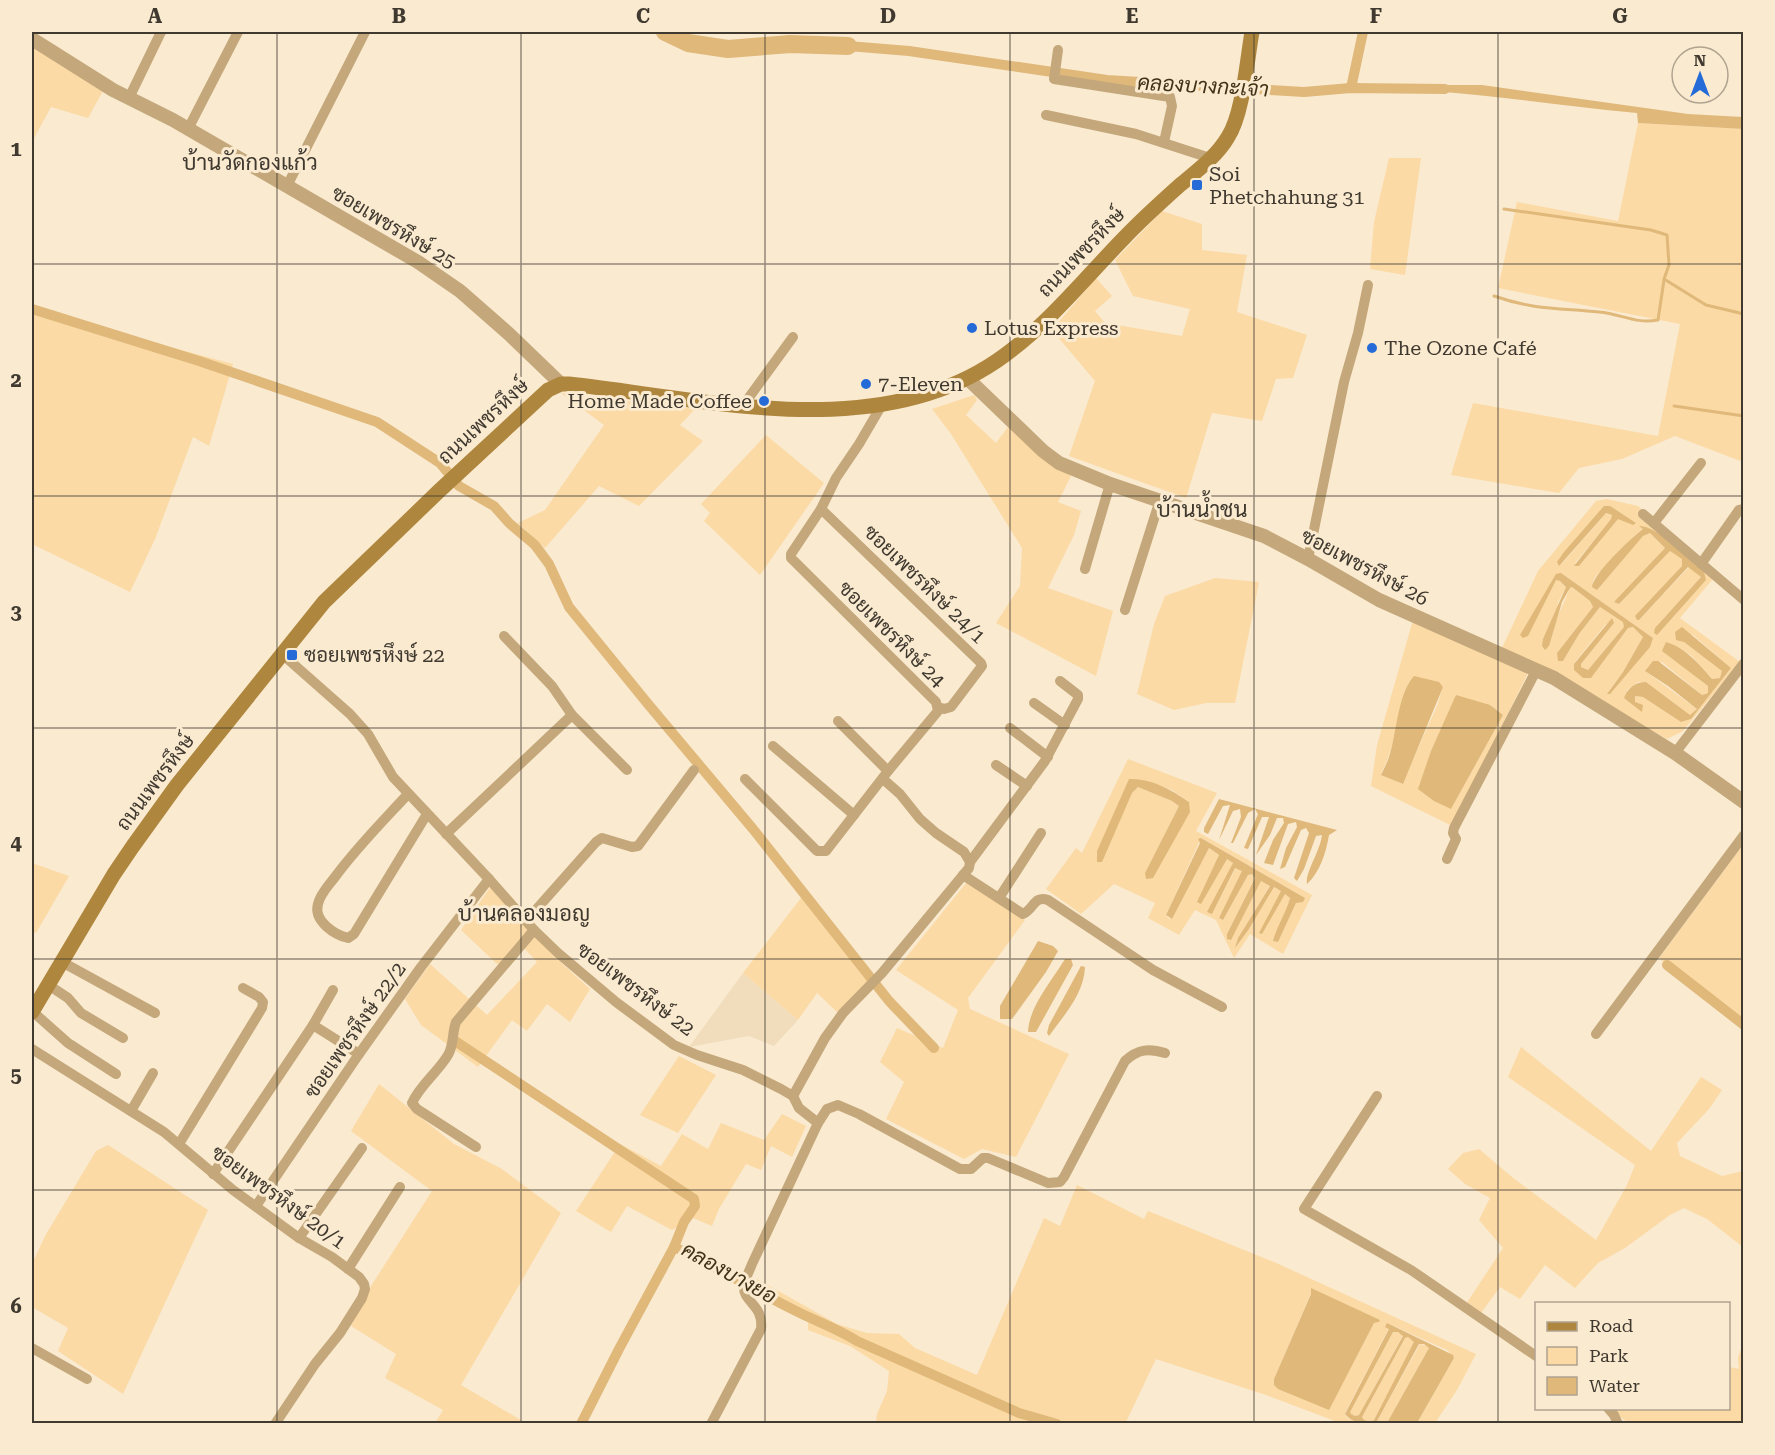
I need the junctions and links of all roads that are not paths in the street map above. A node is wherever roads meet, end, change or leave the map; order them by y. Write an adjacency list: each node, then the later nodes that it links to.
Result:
1 (161, 32): 7 (street)
2 (238, 32): 9 (street)
3 (365, 32): 12 (street)
4 (1252, 32): 11 (main road, ถนนเพชรหึงษ์)
5 (32, 39): 7 (street, ซอยเพชรหึงษ์ 25)
6 (1058, 50): 10 (street)
7 (129, 98): 9 (street, ซอยเพชรหึงษ์ 25)
8 (1046, 115): 10 (street)
9 (188, 129): 12 (street, ซอยเพชรหึงษ์ 25)
10 (1164, 142): 11 (street)
11 (1210, 158): 15 (main road, ถนนเพชรหึงษ์)
12 (287, 186): 16 (street, ซอยเพชรหึงษ์ 25)
13 (1368, 285): 26 (street)
14 (793, 337): 18 (street)
15 (967, 378): 17 (main road, ถนนเพชรหึงษ์); 20 (street, ซอยเพชรหึงษ์ 26)
16 (561, 384): 18 (main road, ถนนเพชรหึงษ์); 32 (main road, ถนนเพชรหึงษ์)
17 (883, 403): 18 (main road, ถนนเพชรหึงษ์); 22 (street, ซอยเพชรหึงษ์ 24)
18 (742, 407)
19 (1701, 463): 25 (street)
20 (1110, 484): 21 (street, ซอยเพชรหึงษ์ 26); 28 (street)
21 (1161, 500): 26 (street, ซอยเพชรหึงษ์ 26); 30 (street)
22 (820, 508): 37 (street, ซอยเพชรหึงษ์ 24); 37 (street, ซอยเพชรหึงษ์ 24/1)
23 (1743, 508): 27 (street)
24 (1643, 514): 25 (street)
25 (1654, 524): 27 (street)
26 (1308, 559): 34 (street, ซอยเพชรหึงษ์ 26)
27 (1701, 564): 29 (street)
28 (1085, 569)
29 (1743, 600)
30 (1125, 610)
31 (504, 636): 38 (street)
32 (282, 654): 51 (street, ซอยเพชรหึงษ์ 22); 65 (main road, ถนนเพชรหึงษ์)
33 (1743, 663): 43 (street)
34 (1537, 669): 43 (street, ซอยเพชรหึงษ์ 26); 58 (street)
35 (1060, 681): 40 (street)
36 (1034, 703): 40 (street)
37 (938, 707): 48 (street, ซอยเพชรหึงษ์ 24)
38 (572, 715): 46 (street); 56 (street)
39 (838, 721): 48 (street)
40 (1065, 725): 44 (street)
41 (1010, 728): 44 (street)
42 (773, 746): 54 (street)
43 (1675, 753): 52 (street, ซอยเพชรหึงษ์ 26)
44 (1047, 757): 50 (street)
45 (996, 765): 50 (street)
46 (627, 770)
47 (694, 770): 63 (street)
48 (886, 775): 54 (street, ซอยเพชรหึงษ์ 24); 59 (street)
49 (745, 779): 54 (street, ซอยเพชรหึงษ์ 24)
50 (1027, 786): 59 (street)
51 (408, 794): 53 (street, ซอยเพชรหึงษ์ 22); 53 (street)
52 (1743, 802)
53 (427, 814): 56 (street, ซอยเพชรหึงษ์ 22)
54 (854, 815)
55 (1041, 833): 62 (street)
56 (446, 834): 61 (street, ซอยเพชรหึงษ์ 22)
57 (1743, 835): 73 (street)
58 (1447, 859)
59 (970, 861): 60 (street)
60 (963, 875): 62 (street); 80 (street)
61 (489, 879): 63 (street, ซอยเพชรหึงษ์ 22); 77 (street, ซอยเพชรหึงษ์ 22/2)
62 (999, 898): 69 (street)
63 (526, 921): 64 (street, ซอยเพชรหึงษ์ 22)
64 (534, 930): 80 (street, ซอยเพชรหึงษ์ 22); 86 (street)
65 (62, 962): 66 (main road, ถนนเพชรหึงษ์); 71 (street)
66 (47, 984): 70 (main road, ถนนเพชรหึงษ์); 74 (street)
67 (243, 988): 84 (street)
68 (333, 990): 72 (street)
69 (1222, 1007)
70 (32, 1012): 79 (street)
71 (155, 1013)
72 (312, 1025): 77 (street); 87 (street)
73 (1596, 1034)
74 (123, 1038)
75 (32, 1049): 82 (street, ซอยเพชรหึงษ์ 20/1)
76 (1165, 1053): 83 (street)
77 (358, 1054): 89 (street, ซอยเพชรหึงษ์ 22/2)
78 (153, 1073): 82 (street)
79 (116, 1074)
80 (793, 1096): 83 (street, ซอยเพชรหึงษ์ 22)
81 (1377, 1096): 93 (street)
82 (131, 1111): 84 (street, ซอยเพชรหึงษ์ 20/1)
83 (818, 1123): 97 (street)
84 (179, 1144): 87 (street, ซอยเพชรหึงษ์ 20/1)
85 (362, 1148): 90 (street)
86 (476, 1148)
87 (213, 1174): 89 (street, ซอยเพชรหึงษ์ 20/1)
88 (400, 1187): 91 (street)
89 (256, 1206): 90 (street, ซอยเพชรหึงษ์ 20/1)
90 (299, 1238): 91 (street, ซอยเพชรหึงษ์ 20/1)
91 (348, 1269): 96 (street, ซอยเพชรหึงษ์ 20/1)
92 (32, 1348): 94 (street)
93 (1535, 1355)
94 (87, 1379)
95 (1610, 1410): 98 (street)
96 (275, 1424)
97 (711, 1424)
98 (1618, 1424)

